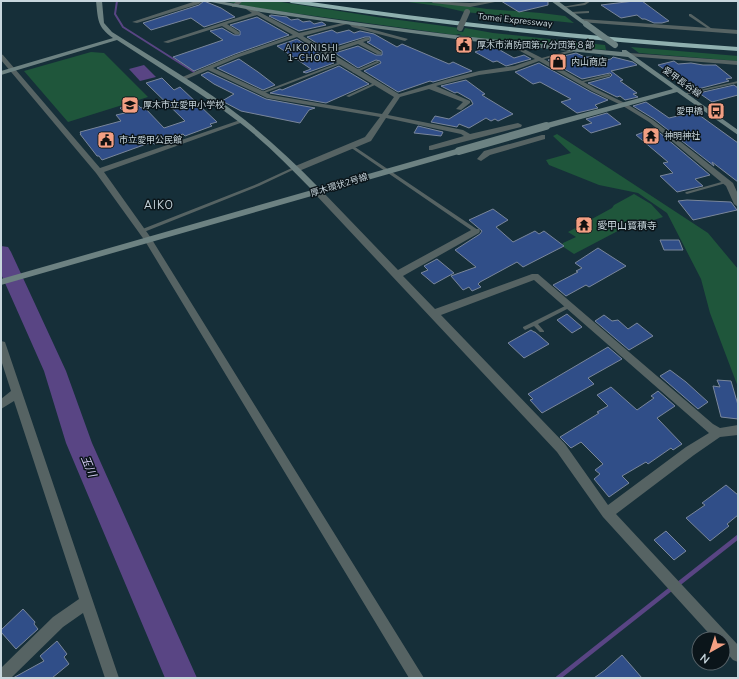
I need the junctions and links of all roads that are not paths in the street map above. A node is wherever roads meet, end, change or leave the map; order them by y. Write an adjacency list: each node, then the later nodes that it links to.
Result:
1 (99, 1): 39 (street)
2 (209, 1): 14 (street)
3 (240, 1): 14 (street)
4 (291, 1): 45 (highway, Tomei Expressway)
5 (341, 1): 16 (highway)
6 (433, 1): 7 (street)
7 (440, 1): 13 (street)
8 (496, 1): 12 (street)
9 (554, 1): 17 (street)
10 (590, 1): 17 (lane)
11 (198, 2): 15 (street); 19 (street)
12 (485, 2): 13 (street)
13 (470, 5): 38 (street, bridge)
14 (234, 6): 18 (street)
15 (204, 7)
16 (388, 7)
17 (563, 7): 22 (street)
18 (248, 8): 20 (street); 28 (street)
19 (165, 12): 26 (street); 27 (street)
20 (257, 12): 30 (street); 37 (street)
21 (588, 12): 22 (lane)
22 (571, 13): 29 (street)
23 (690, 14): 34 (lane)
24 (454, 15): 25 (highway, Tomei Expressway)
25 (477, 18)
26 (174, 19)
27 (135, 22)
28 (345, 23): 31 (street); 37 (street)
29 (584, 23): 34 (street); 49 (street, 愛甲長谷線, bridge)
30 (222, 24): 35 (street); 42 (street)
31 (352, 24): 38 (street); 40 (street)
32 (579, 28): 33 (highway)
33 (608, 31)
34 (714, 31): 36 (street)
35 (233, 32)
36 (738, 32)
37 (298, 35): 48 (street); 55 (street)
38 (457, 37): 44 (street)
39 (116, 38): 56 (street); 60 (street)
40 (401, 39)
41 (367, 40): 43 (street)
42 (166, 42)
43 (358, 42): 47 (street); 48 (street)
44 (510, 44): 46 (street); 51 (street)
45 (738, 49)
46 (573, 50): 49 (street); 51 (lane)
47 (374, 52)
48 (326, 53): 53 (street)
49 (629, 55): 54 (street); 65 (street, 愛甲長谷線)
50 (1, 56): 56 (street)
51 (540, 60): 61 (street); 64 (street)
52 (378, 62): 57 (lane)
53 (341, 63): 57 (street); 66 (lane)
54 (738, 63)
55 (208, 68): 60 (street); 66 (street)
56 (13, 69): 58 (street); 84 (street)
57 (354, 72): 63 (street)
58 (1, 73)
59 (609, 75): 61 (lane)
60 (182, 79): 72 (street)
61 (580, 82): 69 (street)
62 (738, 82): 65 (lane)
63 (375, 84): 67 (lane); 68 (street)
64 (429, 86): 68 (street); 70 (street)
65 (681, 92): 69 (street, 厚木環状2号線); 75 (street, 愛甲長谷線)
66 (261, 93): 71 (street)
67 (348, 96)
68 (398, 96): 71 (street)
69 (625, 104): 83 (street, 厚木環状2号線, bridge); 85 (street)
70 (459, 109)
71 (384, 116): 77 (street); 79 (street)
72 (242, 121): 82 (street); 84 (street)
73 (518, 124): 74 (street)
74 (496, 131): 77 (street); 78 (street)
75 (737, 131)
76 (542, 137): 78 (street)
77 (469, 138): 80 (street)
78 (514, 145): 81 (street)
79 (351, 146): 82 (street); 83 (lane)
80 (432, 148)
81 (482, 159)
82 (295, 169): 86 (street); 90 (lane)
83 (389, 170): 86 (street, 厚木環状2号線); 89 (lane)
84 (99, 171): 90 (street)
85 (731, 185): 87 (lane); 88 (street)
86 (318, 192): 90 (street, 厚木環状2号線); 91 (street)
87 (687, 193)
88 (738, 204)
89 (476, 231): 91 (street)
90 (145, 235): 92 (street, 厚木環状2号線); 110 (street)
91 (397, 275): 94 (street)
92 (1, 282)
93 (569, 306): 94 (street); 95 (lane); 102 (street)
94 (433, 314): 103 (street)
95 (534, 323): 96 (lane); 97 (lane)
96 (525, 328)
97 (542, 331)
98 (1, 344): 99 (street)
99 (17, 393): 100 (street); 104 (street)
100 (1, 405)
101 (738, 430): 102 (street)
102 (718, 433): 103 (street)
103 (607, 513): 105 (street)
104 (87, 602): 108 (street); 109 (street)
105 (716, 631)
106 (731, 648): 107 (street)
107 (738, 655)
108 (1, 678)
109 (112, 678)
110 (417, 678)

